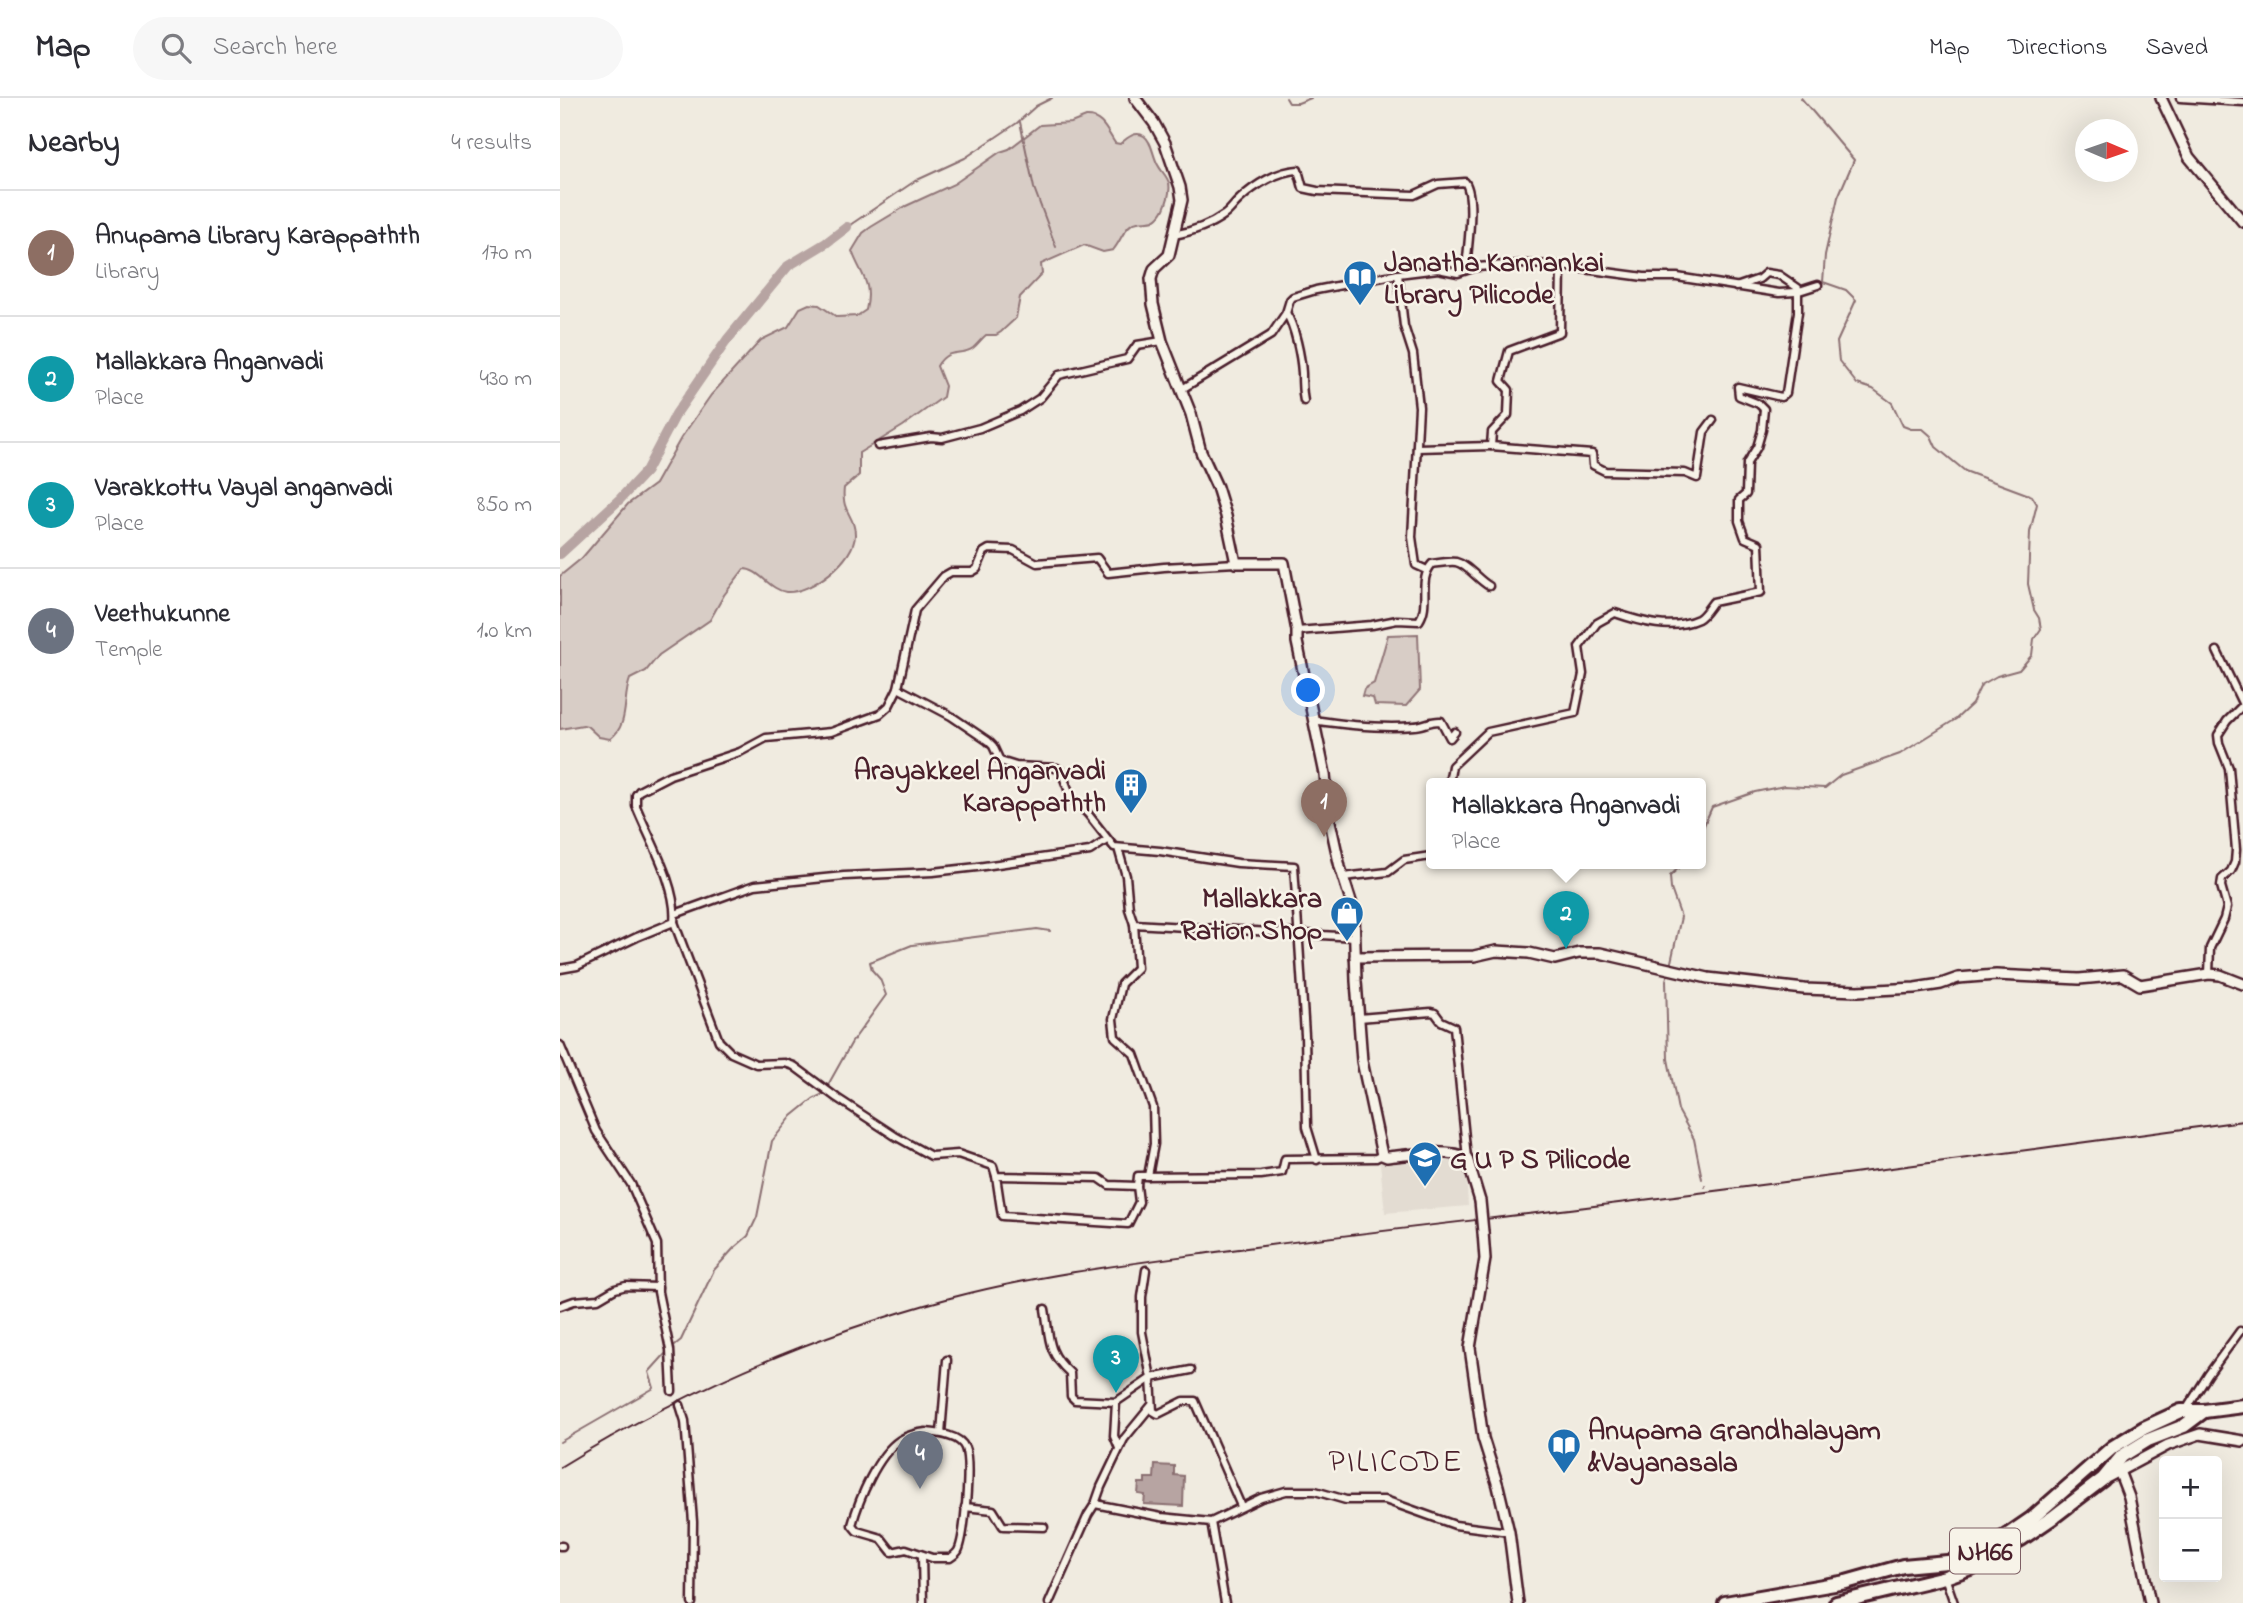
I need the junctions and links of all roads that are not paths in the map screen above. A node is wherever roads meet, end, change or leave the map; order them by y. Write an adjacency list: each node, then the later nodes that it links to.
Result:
1 (1135, 98): 6 (street)
2 (2161, 98): 5 (street)
3 (2180, 98): 4 (street)
4 (2243, 102)
5 (2243, 222)
6 (1172, 235): 8 (street); 14 (street)
7 (1561, 266): 8 (street); 11 (street); 19 (street)
8 (1466, 270): 9 (street)
9 (1398, 274): 13 (street); 20 (street)
10 (1818, 285): 12 (street)
11 (1736, 287): 12 (street); 12 (street)
12 (1797, 292): 30 (street)
13 (1286, 313): 15 (street); 16 (street)
14 (1162, 341): 15 (street); 18 (street)
15 (1182, 389): 21 (street)
16 (1304, 401)
17 (1713, 420): 19 (street)
18 (878, 446)
19 (1491, 446): 20 (street)
20 (1418, 448): 22 (street)
21 (1236, 564): 24 (street); 26 (street)
22 (1427, 570): 23 (street); 24 (street)
23 (1489, 586)
24 (1297, 631): 28 (street)
25 (2217, 651): 27 (street)
26 (898, 688): 31 (street); 35 (street)
27 (2243, 705): 42 (street)
28 (1313, 720): 29 (street); 34 (street)
29 (1455, 732)
30 (1450, 778)
31 (1107, 840): 32 (street); 35 (street)
32 (1118, 848): 37 (street); 38 (street)
33 (1426, 857): 34 (street)
34 (1343, 877): 39 (street)
35 (675, 914): 36 (street)
36 (674, 922): 41 (street); 49 (street)
37 (1134, 924): 38 (street); 50 (street)
38 (1299, 934): 39 (street); 48 (street)
39 (1355, 937): 40 (street)
40 (1355, 957): 42 (street); 44 (street)
41 (560, 969)
42 (2209, 974): 43 (street)
43 (2243, 984)
44 (1359, 1018): 46 (street); 47 (street)
45 (560, 1045): 53 (street)
46 (1382, 1156): 47 (street); 48 (street)
47 (1467, 1158): 77 (street, bridge)
48 (1317, 1160): 50 (street)
49 (996, 1176): 51 (street); 51 (street)
50 (1148, 1176): 51 (street)
51 (1137, 1186)
52 (1146, 1270): 59 (street)
53 (658, 1287): 54 (street); 60 (street)
54 (560, 1306)
55 (1045, 1309): 61 (street)
56 (2240, 1331): 65 (street)
57 (947, 1360): 67 (street)
58 (1191, 1370): 59 (street)
59 (1151, 1378): 61 (street); 63 (street)
60 (673, 1391)
61 (1116, 1402): 69 (street)
62 (680, 1405): 80 (street)
63 (1151, 1406): 69 (street); 73 (street)
64 (2243, 1406): 66 (highway, NH66)
65 (2186, 1411): 66 (highway, NH66); 85 (highway, NH66)
66 (2204, 1411): 71 (highway, NH66)
67 (941, 1433): 74 (street); 78 (street)
68 (2243, 1441): 70 (street, NH66)
69 (1119, 1448): 72 (street)
70 (2119, 1471): 71 (street, NH66); 88 (street)
71 (2104, 1479): 79 (highway, NH66)
72 (1095, 1504): 75 (street); 82 (street)
73 (1241, 1506): 75 (street); 77 (street)
74 (965, 1507): 76 (street); 78 (street)
75 (1211, 1522): 83 (street)
76 (1044, 1527)
77 (1509, 1532): 84 (street)
78 (922, 1555): 81 (street)
79 (1945, 1577): 86 (highway, NH66); 87 (street)
80 (692, 1603)
81 (923, 1603)
82 (1049, 1603)
83 (1225, 1603)
84 (1518, 1603)
85 (1725, 1603)
86 (1836, 1603)
87 (1954, 1603)
88 (2150, 1603)

